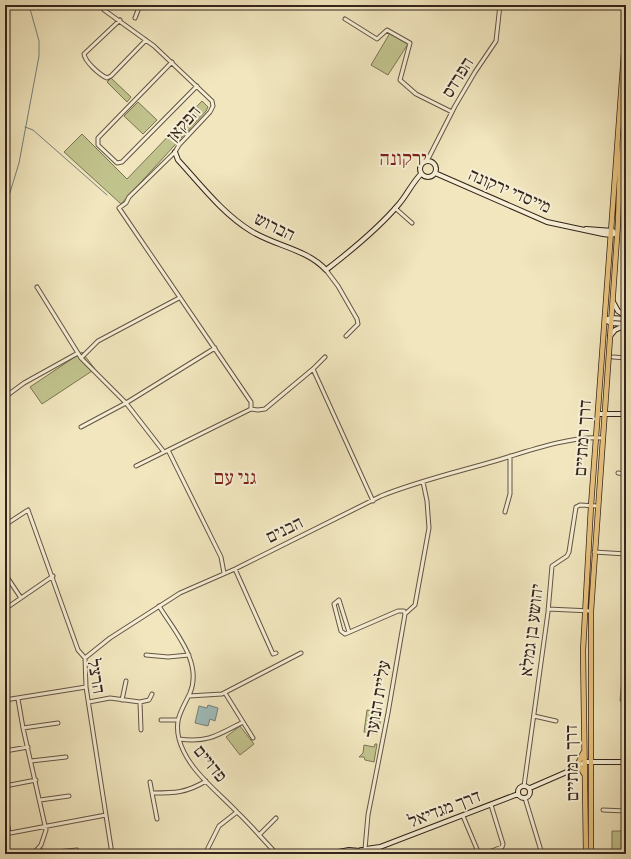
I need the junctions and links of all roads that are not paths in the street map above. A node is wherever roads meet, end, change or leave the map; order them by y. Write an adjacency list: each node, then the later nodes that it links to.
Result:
1 (140, 5): 4 (street)
2 (500, 5): 13 (street, הפרדס)
3 (104, 10): 6 (street, הפקאן)
4 (134, 18)
5 (345, 19): 13 (street)
6 (120, 20): 9 (street, הפקאן); 9 (street)
7 (626, 25): 8 (main road, דרך רמתיים)
8 (626, 34): 22 (main road, דרך רמתיים)
9 (146, 40): 10 (street, הפקאן)
10 (172, 62): 11 (street, הפקאן); 11 (street)
11 (197, 86): 14 (street, הפקאן)
12 (626, 108): 18 (main road, דרך רמתיים)
13 (452, 112): 15 (street, הפרדס)
14 (175, 152): 24 (street, הברוש); 26 (street, הפקאן)
15 (427, 161): 16 (street); 17 (street)
16 (421, 174): 17 (street); 20 (street)
17 (435, 174): 22 (street, מייסדי ירקונה)
18 (619, 194): 19 (street); 23 (main road, דרך רמתיים)
19 (626, 201)
20 (395, 208): 21 (street); 24 (street)
21 (412, 223)
22 (611, 233): 23 (street, מייסדי ירקונה); 29 (main road, דרך רמתיים)
23 (617, 233): 27 (main road, דרך רמתיים)
24 (326, 270): 32 (street, הברוש)
25 (37, 287): 35 (street)
26 (179, 298): 34 (street); 38 (street)
27 (612, 302): 28 (street); 30 (main road, דרך רמתיים)
28 (626, 317): 30 (street)
29 (605, 320): 30 (street); 44 (main road, דרך רמתיים)
30 (611, 320): 31 (street); 33 (main road, דרך רמתיים)
31 (626, 325): 33 (street)
32 (346, 336)
33 (609, 336): 46 (main road, דרך רמתיים)
34 (215, 348): 42 (street); 43 (street)
35 (78, 353): 38 (street); 41 (street)
36 (325, 357): 40 (street)
37 (613, 357): 39 (street)
38 (81, 358): 42 (street)
39 (626, 358)
40 (313, 369): 43 (street); 57 (street)
41 (5, 397)
42 (126, 403): 47 (street); 51 (street)
43 (251, 409): 50 (street)
44 (598, 414): 46 (street); 48 (main road, דרך רמתיים)
45 (626, 414): 46 (street)
46 (605, 415): 49 (main road, דרך רמתיים)
47 (81, 427)
48 (596, 438): 49 (street, הבנים); 52 (street, הבנים); 58 (main road, דרך רמתיים)
49 (603, 438): 59 (main road, דרך רמתיים)
50 (168, 450): 51 (street); 65 (street)
51 (164, 452): 53 (street)
52 (510, 456): 56 (street, הבנים); 60 (street)
53 (136, 466)
54 (618, 473): 55 (street)
55 (626, 474)
56 (423, 482): 57 (street, הבנים); 75 (street)
57 (372, 501): 64 (street, הבנים)
58 (591, 506): 59 (street, יהושע בן גמלא); 71 (street, יהושע בן גמלא); 73 (main road, דרך רמתיים)
59 (597, 506): 62 (main road, דרך רמתיים)
60 (505, 512)
61 (5, 526): 67 (street, הרצל)
62 (594, 552): 63 (street); 74 (main road, דרך רמתיים)
63 (626, 554)
64 (235, 569): 65 (street, הבנים); 78 (street)
65 (224, 573): 69 (street, הבנים)
66 (5, 574): 68 (street)
67 (53, 576): 68 (street); 82 (street, הרצל)
68 (21, 598): 70 (street)
69 (159, 606): 81 (street, פדויים); 82 (street, הבנים)
70 (5, 609)
71 (548, 609): 73 (street); 93 (street, יהושע בן גמלא)
72 (626, 609): 76 (street)
73 (585, 610): 74 (street); 103 (main road, דרך רמתיים)
74 (591, 611): 108 (main road, דרך רמתיים)
75 (405, 614): 77 (street); 138 (street, עליית הנוער)
76 (626, 617)
77 (349, 632): 77 (street)
78 (276, 653)
79 (301, 653): 85 (street)
80 (146, 655): 81 (street)
81 (189, 655): 87 (street, פדויים)
82 (85, 658): 84 (street, הרצל)
83 (126, 681): 90 (street)
84 (86, 687): 88 (street); 91 (street, הרצל)
85 (225, 693): 87 (street); 97 (street)
86 (152, 694): 92 (street)
87 (188, 696): 95 (street, פדויים)
88 (18, 699): 89 (street); 99 (street)
89 (5, 700)
90 (122, 700): 91 (street); 92 (street)
91 (89, 702): 128 (street, הרצל)
92 (140, 702): 100 (street)
93 (534, 716): 96 (street); 116 (street, יהושע בן גמלא)
94 (161, 720): 95 (street)
95 (178, 720): 102 (street, פדויים)
96 (556, 721)
97 (243, 722): 101 (street); 102 (street)
98 (58, 723): 99 (street)
99 (23, 728): 104 (street)
100 (141, 730)
101 (253, 738)
102 (179, 739): 113 (street, פדויים)
103 (585, 745): 108 (main road, דרך רמתיים); 110 (main road)
104 (28, 747): 105 (street); 107 (street)
105 (5, 751)
106 (66, 757): 107 (street)
107 (31, 761): 112 (street)
108 (587, 762): 109 (street); 110 (street); 111 (main road, דרך רמתיים); 151 (main road, דרך רמתיים)
109 (626, 762)
110 (576, 768): 111 (main road); 117 (street)
111 (585, 776): 151 (main road, דרך רמתיים)
112 (36, 780): 115 (street); 122 (street)
113 (206, 781): 118 (street); 127 (street, פדויים)
114 (150, 782): 118 (street)
115 (5, 786)
116 (524, 786): 117 (street); 119 (street)
117 (530, 788): 121 (street)
118 (152, 793): 131 (street)
119 (518, 794): 121 (street); 123 (street, דרך מגדיאל)
120 (69, 796): 122 (street)
121 (525, 798): 150 (street)
122 (40, 800): 132 (street)
123 (491, 805): 129 (street, דרך מגדיאל); 149 (street)
124 (603, 810): 125 (street)
125 (626, 810)
126 (5, 811): 133 (street)
127 (238, 812): 134 (street, פדויים); 142 (street)
128 (106, 815): 132 (street); 141 (street, הרצל)
129 (463, 816): 135 (street, דרך מגדיאל); 148 (street)
130 (276, 818): 134 (street)
131 (157, 819)
132 (46, 825): 133 (street); 136 (street)
133 (7, 833)
134 (259, 835): 143 (street, פדויים)
135 (380, 846): 138 (street, דרך מגדיאל); 147 (street, דרך מגדיאל)
136 (38, 849): 137 (street); 140 (street)
137 (77, 850)
138 (363, 851): 144 (street, דרך מגדיאל); 147 (street)
139 (556, 853): 151 (street)
140 (34, 854)
141 (112, 854)
142 (205, 854)
143 (277, 854)
144 (328, 854)
145 (344, 854): 146 (street)
146 (356, 854)
147 (370, 854)
148 (479, 854)
149 (484, 854)
150 (542, 854)
151 (588, 854)

